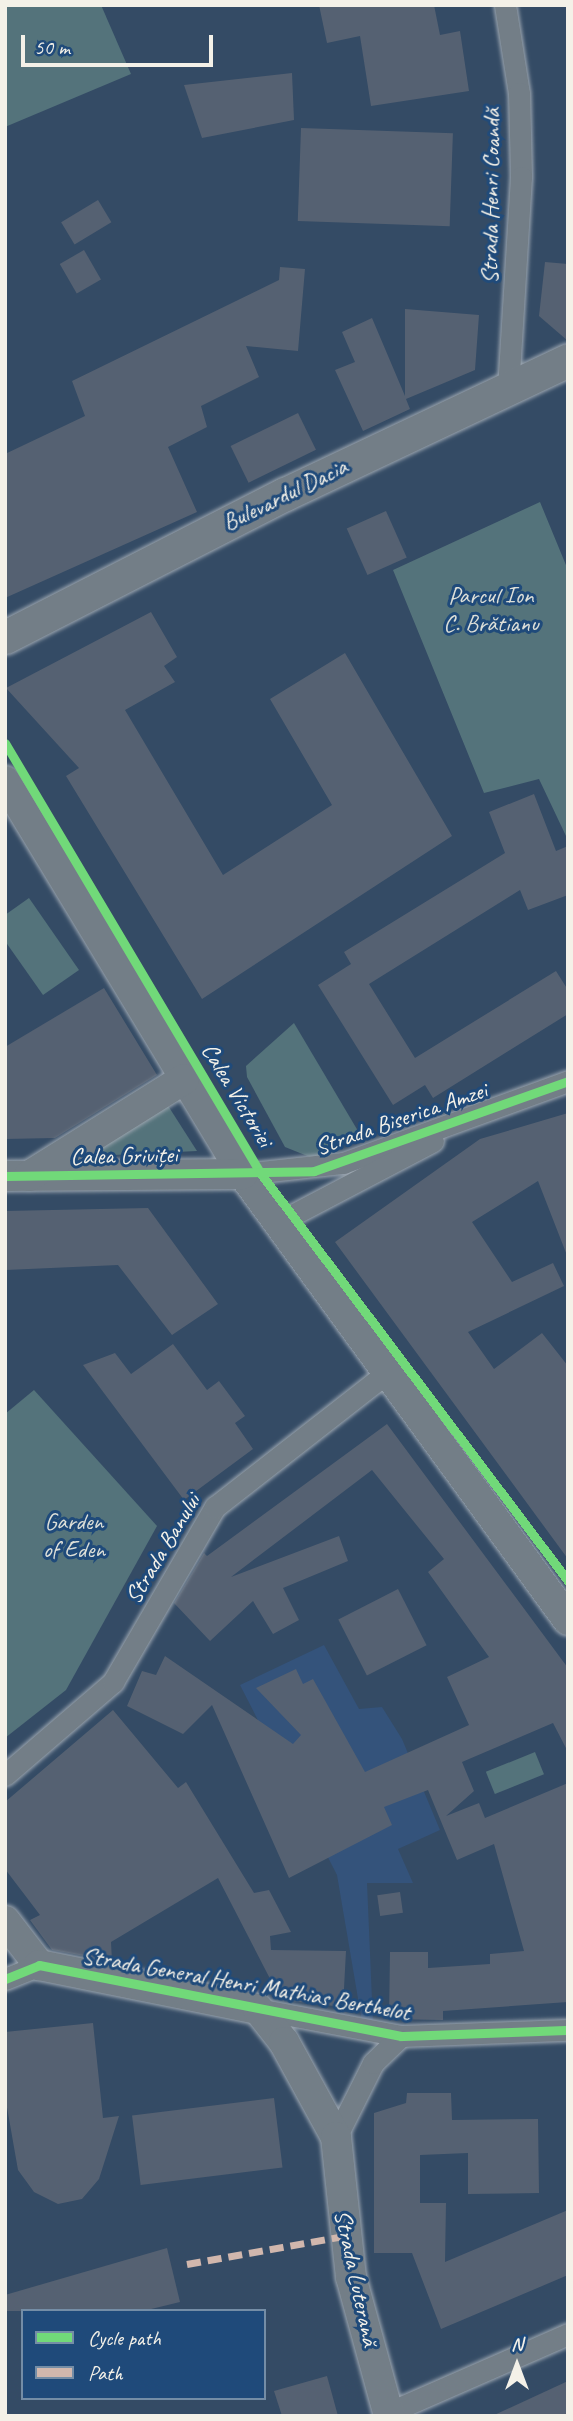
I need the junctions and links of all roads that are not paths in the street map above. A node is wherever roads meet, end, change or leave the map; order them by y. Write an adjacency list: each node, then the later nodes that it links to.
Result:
1 (505, 5): 3 (street, Strada Henri Coandă)
2 (568, 360): 3 (main road, Bulevardul Dacia)
3 (508, 388): 4 (main road, Bulevardul Dacia)
4 (5, 637)
5 (5, 781): 6 (street, Calea Victoriei)
6 (184, 1079): 9 (street, Calea Victoriei); 10 (street)
7 (568, 1081): 8 (street, Strada Biserica Amzei)
8 (516, 1098): 9 (street, Strada Biserica Amzei); 11 (street, Strada Biserica Amzei)
9 (243, 1174): 10 (street, Calea Griviței); 11 (street, Calea Victoriei)
10 (17, 1176)
11 (277, 1223): 12 (street, Calea Victoriei)
12 (388, 1372): 13 (street, Calea Victoriei); 14 (street, Strada Banului)
13 (565, 1612)
14 (5, 1776)
15 (5, 1921): 16 (street)
16 (39, 1965): 17 (street); 18 (street, Strada General Henri Mathias Berthelot)
17 (5, 1979)
18 (258, 2009): 20 (street, Strada General Henri Mathias Berthelot); 21 (street, Strada Luterană)
19 (568, 2030): 20 (street, Strada General Henri Mathias Berthelot)
20 (401, 2036): 21 (street)
21 (337, 2137): 23 (street, Strada Luterană)
22 (568, 2334): 23 (street)
23 (389, 2414)

